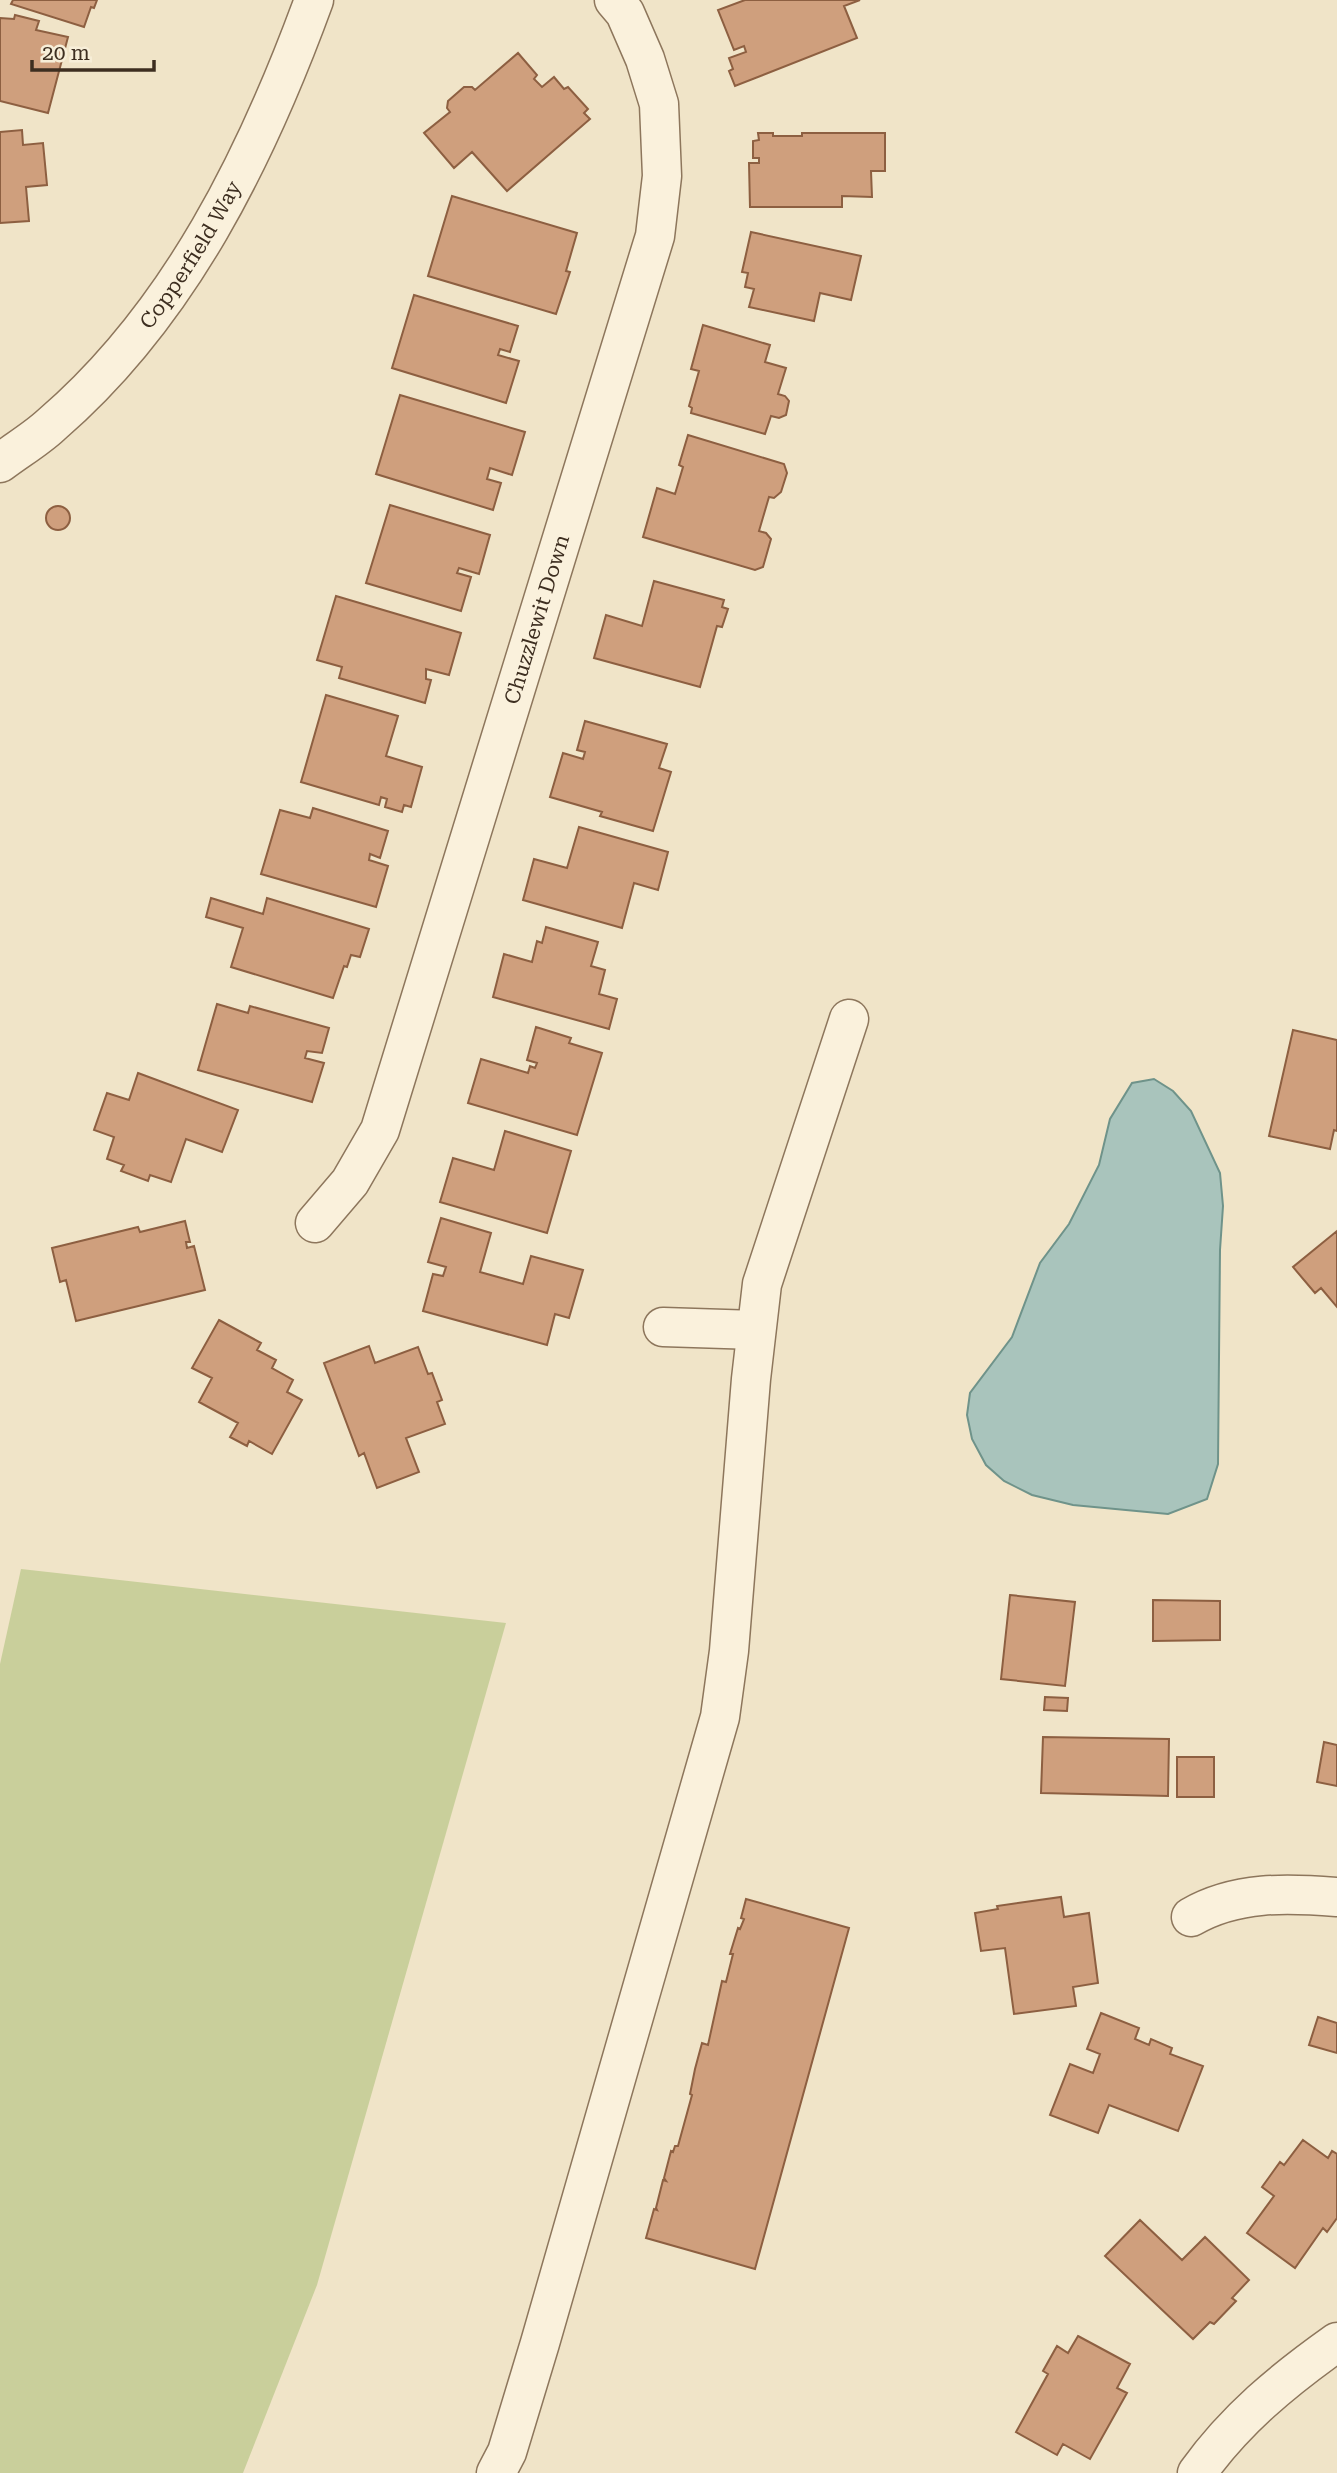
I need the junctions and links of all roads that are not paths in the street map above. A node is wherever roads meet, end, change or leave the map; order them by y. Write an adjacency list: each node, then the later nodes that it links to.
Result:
1 (314, 0): 3 (street, Copperfield Way)
2 (614, 0): 5 (street, Chuzzlewit Down)
3 (0, 463)
4 (849, 1018): 7 (street)
5 (314, 1223)
6 (663, 1327): 7 (street)
7 (755, 1330): 11 (street)
8 (1337, 1897): 9 (street)
9 (1191, 1917)
10 (1337, 2342): 12 (street)
11 (496, 2473)
12 (1197, 2473)

